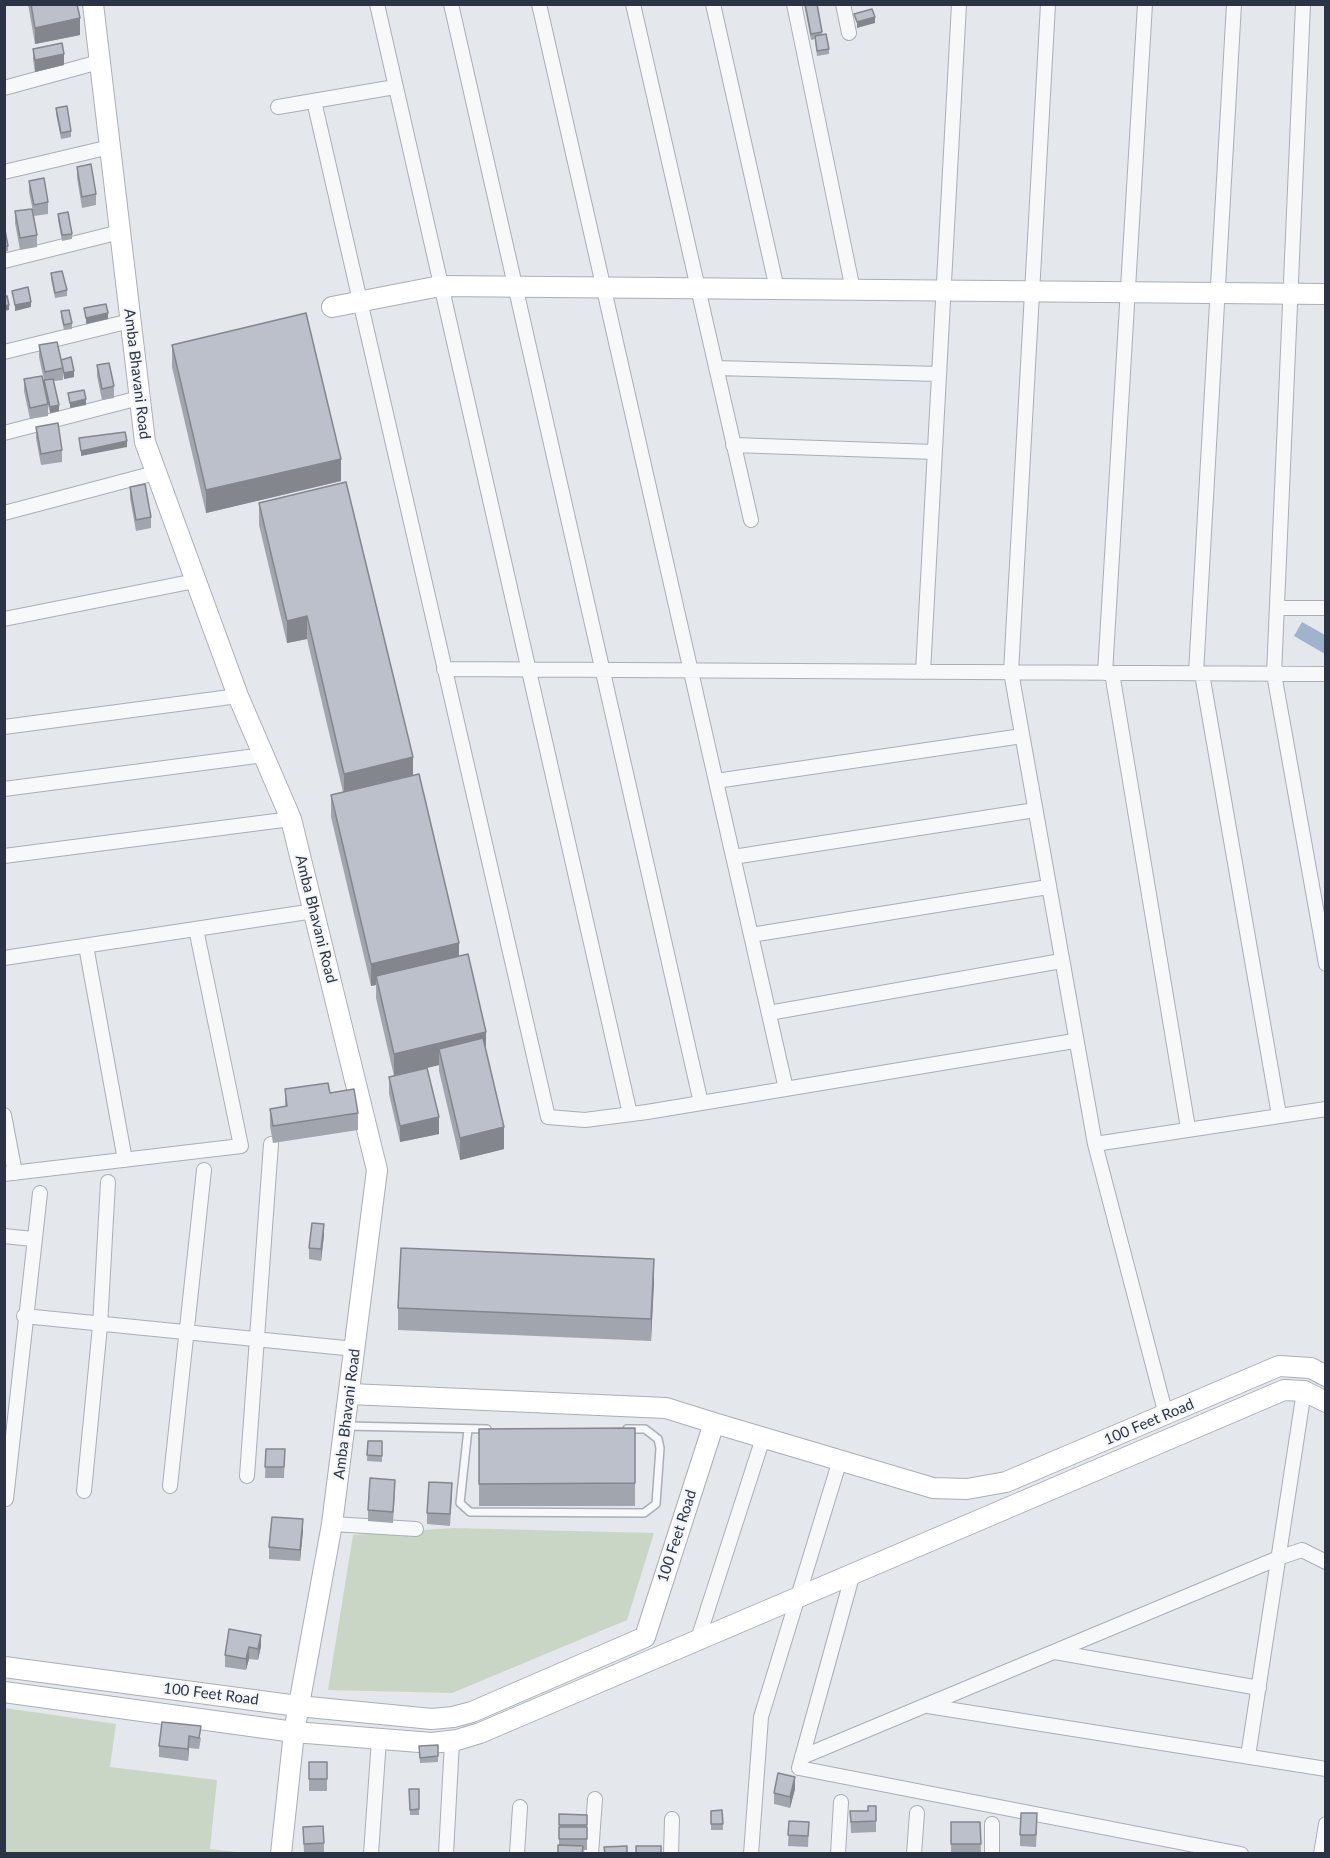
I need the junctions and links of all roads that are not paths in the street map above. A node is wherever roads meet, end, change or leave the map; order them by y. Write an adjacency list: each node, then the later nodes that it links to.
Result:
1 (93, 4): 15 (street, Amba Bhavani Road)
2 (376, 4): 16 (street)
3 (451, 4): 25 (street)
4 (539, 4): 26 (street)
5 (633, 4): 27 (street)
6 (713, 4): 28 (street)
7 (794, 4): 29 (street)
8 (843, 4): 14 (street)
9 (958, 4): 30 (street)
10 (1048, 4): 31 (street)
11 (1145, 4): 32 (street)
12 (1234, 4): 33 (street)
13 (1304, 4): 34 (street)
14 (849, 33)
15 (99, 62): 17 (street); 20 (street, Amba Bhavani Road)
16 (395, 87): 18 (street); 24 (street)
17 (4, 88)
18 (314, 101): 19 (street); 36 (street)
19 (278, 107)
20 (110, 147): 21 (street); 22 (street, Amba Bhavani Road)
21 (4, 172)
22 (120, 232): 23 (street); 38 (street, Amba Bhavani Road)
23 (4, 261)
24 (440, 286): 25 (street); 36 (street); 54 (street)
25 (514, 286): 26 (street); 55 (street)
26 (603, 287): 27 (street); 56 (street)
27 (698, 288): 28 (street); 40 (street)
28 (777, 289): 29 (street)
29 (853, 290): 30 (street)
30 (943, 291): 31 (street); 41 (street)
31 (1034, 291): 32 (street); 58 (street)
32 (1128, 292): 33 (street); 59 (street)
33 (1218, 293): 34 (street); 60 (street)
34 (1291, 294): 35 (street); 50 (street)
35 (1326, 294)
36 (360, 302): 37 (street); 53 (street)
37 (332, 307)
38 (130, 321): 39 (street); 42 (street, Amba Bhavani Road)
39 (4, 352)
40 (716, 368): 41 (street); 44 (street)
41 (939, 374): 45 (street)
42 (139, 398): 43 (street); 46 (street, Amba Bhavani Road)
43 (4, 433)
44 (734, 445): 45 (street); 48 (street)
45 (935, 452): 57 (street)
46 (155, 473): 47 (street); 49 (street, Amba Bhavani Road)
47 (4, 513)
48 (751, 520)
49 (195, 582): 52 (street); 63 (street, Amba Bhavani Road)
50 (1277, 608): 51 (street); 61 (street)
51 (1326, 608)
52 (4, 619)
53 (444, 669): 54 (street); 86 (street)
54 (528, 669): 55 (street); 86 (street)
55 (602, 670): 56 (street); 84 (street)
56 (691, 670): 57 (street); 67 (street)
57 (923, 672): 58 (street)
58 (1011, 672): 59 (street); 65 (street)
59 (1109, 673): 60 (street); 89 (street)
60 (1199, 673): 61 (street); 88 (street)
61 (1274, 674): 62 (street); 80 (street)
62 (1326, 674)
63 (238, 696): 64 (street); 66 (street, Amba Bhavani Road)
64 (4, 727)
65 (1022, 736): 67 (street); 69 (street)
66 (264, 754): 68 (street); 70 (street, Amba Bhavani Road)
67 (716, 781): 72 (street)
68 (4, 789)
69 (1035, 810): 72 (street); 73 (street)
70 (291, 819): 71 (street); 74 (street, Amba Bhavani Road)
71 (4, 856)
72 (733, 857): 76 (street)
73 (1048, 887): 76 (street); 79 (street)
74 (314, 911): 75 (street); 103 (street, Amba Bhavani Road)
75 (196, 929): 77 (street); 92 (street)
76 (751, 935): 81 (street)
77 (86, 946): 78 (street); 92 (street)
78 (4, 958)
79 (1061, 961): 81 (street); 82 (street)
80 (1326, 964)
81 (769, 1013): 83 (street)
82 (1074, 1041): 83 (street); 91 (street)
83 (786, 1089): 84 (street)
84 (701, 1103): 86 (street)
85 (1326, 1109): 88 (street)
86 (630, 1114)
87 (4, 1115): 94 (street)
88 (1279, 1115): 89 (street)
89 (1188, 1128): 91 (street)
90 (271, 1144): 102 (street)
91 (1095, 1144): 108 (street)
92 (125, 1160): 94 (street)
93 (204, 1170): 101 (street)
94 (10, 1174)
95 (108, 1182): 100 (street)
96 (40, 1192): 98 (street)
97 (4, 1236): 98 (street)
98 (33, 1239): 99 (street)
99 (24, 1316): 100 (street); 119 (street)
100 (100, 1326): 101 (street); 118 (street)
101 (188, 1332): 102 (street); 117 (street)
102 (255, 1340): 103 (street); 116 (street)
103 (355, 1349): 106 (street, Amba Bhavani Road)
104 (1326, 1376): 108 (street, 100 Feet Road)
105 (1304, 1391): 107 (street); 122 (street); 124 (street, 100 Feet Road)
106 (350, 1394): 109 (street); 110 (street, Amba Bhavani Road)
107 (1326, 1402)
108 (1166, 1414): 115 (street, 100 Feet Road)
109 (714, 1423): 114 (street, 100 Feet Road); 131 (street, 100 Feet Road)
110 (346, 1426): 111 (lane); 120 (street, Amba Bhavani Road)
111 (468, 1429): 112 (lane); 113 (lane)
112 (491, 1429)
113 (621, 1429)
114 (763, 1438): 115 (street, 100 Feet Road); 126 (street)
115 (840, 1460): 125 (street)
116 (246, 1476)
117 (170, 1486)
118 (84, 1491)
119 (6, 1499)
120 (332, 1524): 121 (street); 131 (street, Amba Bhavani Road)
121 (416, 1529)
122 (1281, 1557): 123 (street); 127 (street); 129 (street)
123 (1326, 1562)
124 (853, 1573): 125 (street, 100 Feet Road); 137 (street)
125 (796, 1597): 126 (street, 100 Feet Road); 152 (street)
126 (698, 1639): 135 (street, 100 Feet Road)
127 (1055, 1652): 129 (street); 132 (street)
128 (4, 1667): 131 (street, 100 Feet Road)
129 (1259, 1688): 136 (street)
130 (4, 1692): 133 (street, 100 Feet Road)
131 (298, 1706): 133 (street, Amba Bhavani Road)
132 (926, 1706): 136 (street); 137 (street)
133 (294, 1732): 134 (street, 100 Feet Road); 146 (street, Amba Bhavani Road)
134 (379, 1739): 135 (street, 100 Feet Road); 147 (street)
135 (452, 1741): 148 (street)
136 (1248, 1756): 138 (street)
137 (802, 1757): 156 (street)
138 (1326, 1768)
139 (595, 1799): 150 (street)
140 (841, 1802): 153 (street)
141 (520, 1807): 149 (street)
142 (917, 1813): 154 (street)
143 (672, 1818): 151 (street)
144 (992, 1824): 155 (street)
145 (1326, 1824): 157 (street)
146 (281, 1854)
147 (371, 1854)
148 (446, 1854)
149 (518, 1854)
150 (591, 1854)
151 (670, 1854)
152 (751, 1854)
153 (838, 1854)
154 (914, 1854)
155 (992, 1854)
156 (1241, 1854)
157 (1321, 1854)

